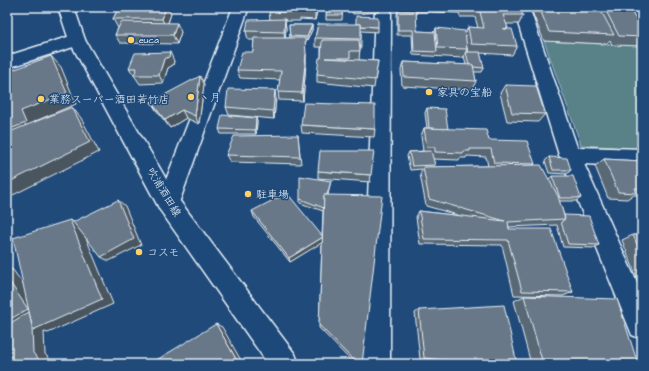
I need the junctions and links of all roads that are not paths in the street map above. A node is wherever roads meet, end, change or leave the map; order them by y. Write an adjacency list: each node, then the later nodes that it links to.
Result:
1 (66, 7): 5 (street, 吹浦酒田線)
2 (241, 7): 9 (street)
3 (383, 7): 12 (street)
4 (521, 7): 7 (street)
5 (77, 40): 6 (street); 9 (street, 吹浦酒田線)
6 (7, 62)
7 (569, 155): 8 (street); 10 (street)
8 (642, 158)
9 (168, 203): 11 (street, 吹浦酒田線)
10 (642, 326)
11 (285, 364)
12 (376, 364)

